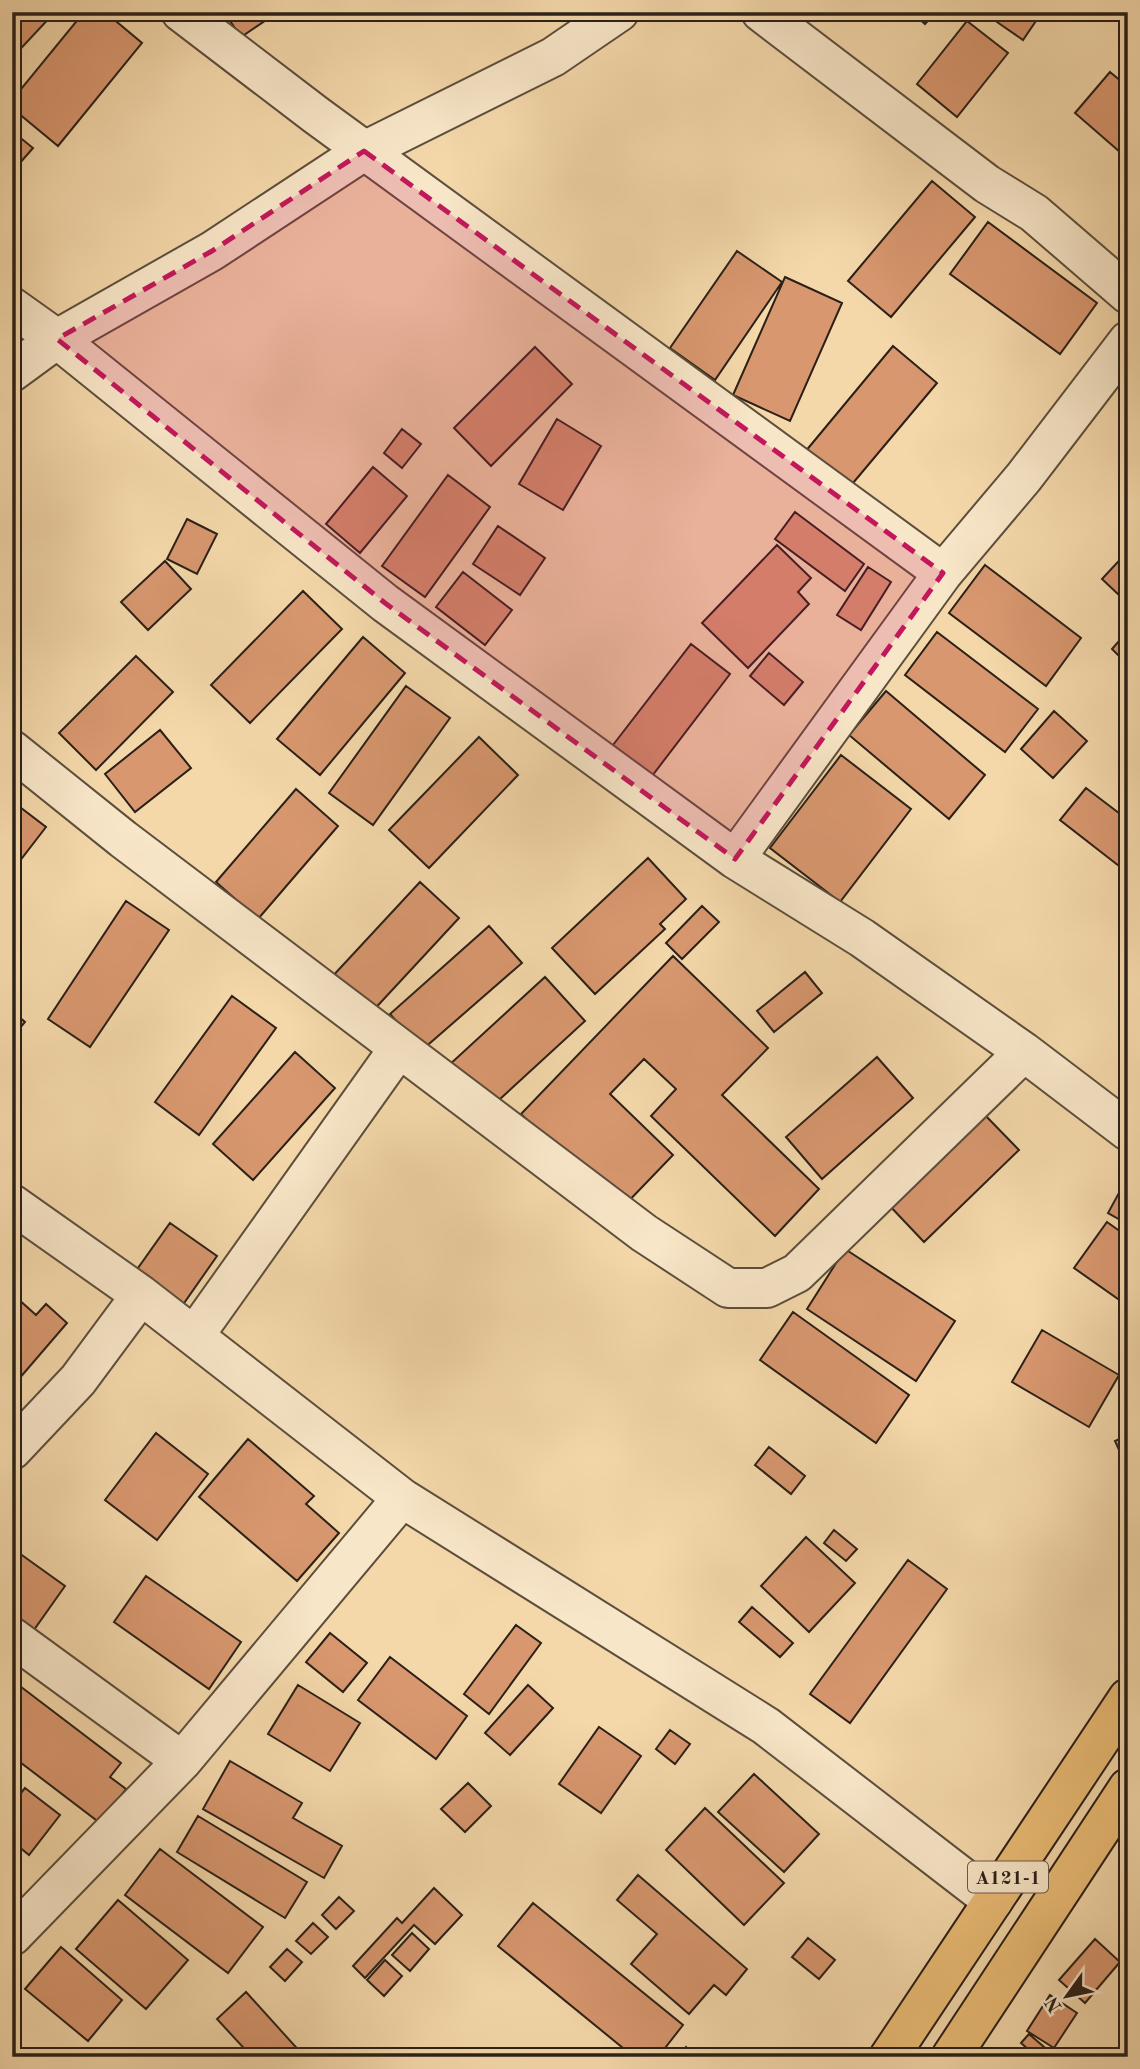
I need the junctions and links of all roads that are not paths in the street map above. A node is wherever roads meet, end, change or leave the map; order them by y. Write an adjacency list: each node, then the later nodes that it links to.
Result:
1 (181, 12): 4 (street)
2 (619, 12): 4 (street)
3 (761, 12): 5 (street)
4 (364, 151): 7 (street); 10 (street)
5 (1128, 294)
6 (12, 307): 7 (street)
7 (57, 339): 9 (street); 12 (street)
8 (1128, 341): 10 (street)
9 (12, 372)
10 (943, 573): 12 (street)
11 (12, 750): 13 (street)
12 (735, 859): 14 (street)
13 (399, 1048): 14 (street); 18 (street)
14 (1024, 1052): 15 (street)
15 (1128, 1131)
16 (12, 1204): 17 (street)
17 (141, 1295): 18 (street); 19 (street)
18 (194, 1336): 20 (street)
19 (12, 1450)
20 (402, 1497): 23 (street); 25 (street)
21 (12, 1637): 23 (street)
22 (1128, 1698): 25 (highway, A121-1)
23 (183, 1761): 26 (street)
24 (1126, 1794): 28 (highway, A121-1)
25 (993, 1901): 27 (highway, A121-1)
26 (12, 1936)
27 (889, 2057)
28 (951, 2057)

